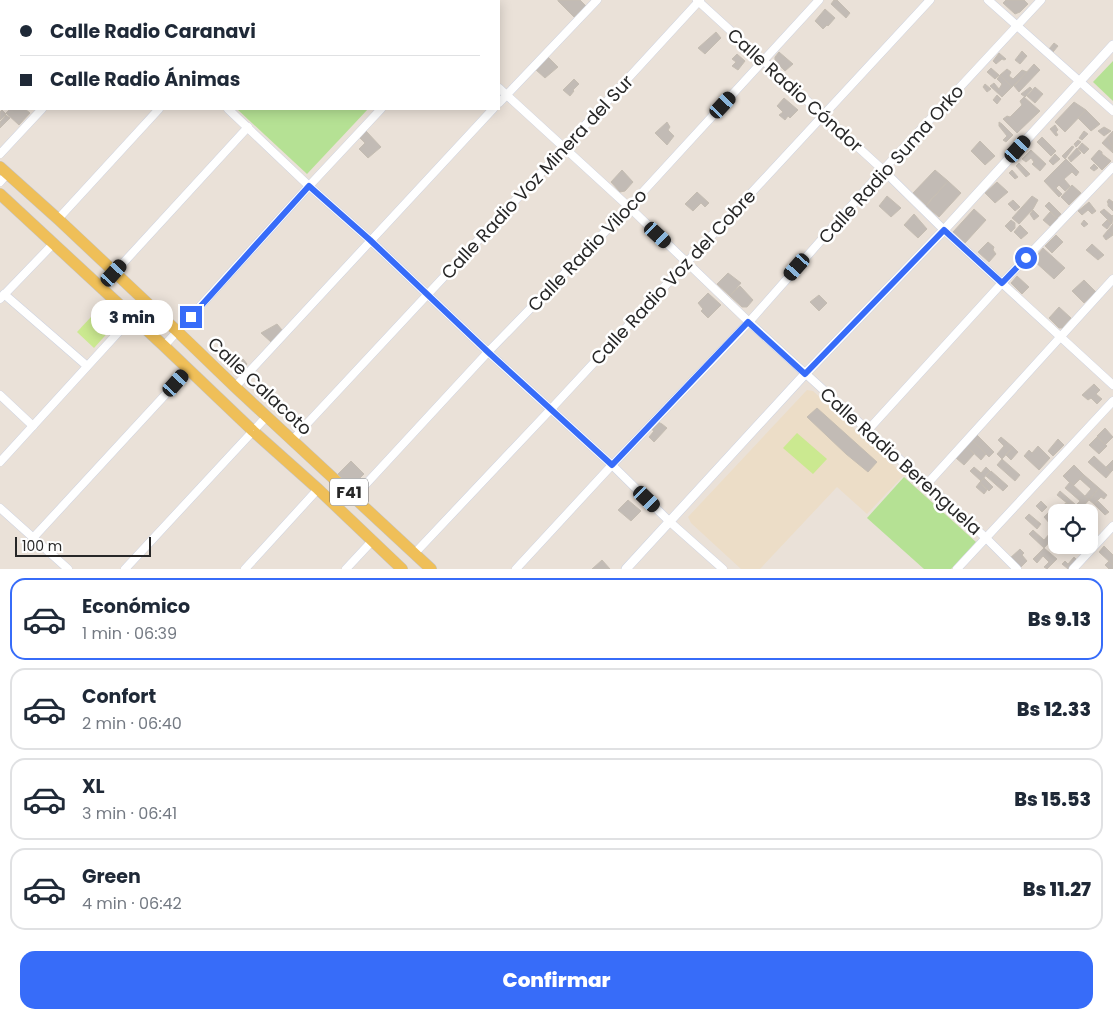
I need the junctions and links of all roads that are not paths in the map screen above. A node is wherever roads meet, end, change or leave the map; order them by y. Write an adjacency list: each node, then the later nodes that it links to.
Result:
1 (597, 0): 12 (street)
2 (819, 0): 9 (street, Calle Radio Viloco)
3 (930, 0): 20 (street, Calle Radio Voz del Cobre)
4 (988, 0): 7 (street)
5 (1041, 0): 7 (street, Calle Radio Suma Orko)
6 (699, 1): 9 (street, Calle Radio Cóndor); 22 (street, Calle Radio Voz Minera del Sur)
7 (1017, 26): 10 (street); 25 (street, Calle Radio Suma Orko)
8 (1113, 45): 10 (street)
9 (764, 61): 20 (street, Calle Radio Cóndor); 29 (street, Calle Radio Viloco)
10 (1080, 81): 19 (street); 31 (street)
11 (500, 89): 12 (street, Calle Radio Berenguela)
12 (506, 94): 13 (street); 22 (street, Calle Radio Berenguela)
13 (500, 101)
14 (41, 110): 23 (street)
15 (158, 110): 30 (street)
16 (229, 110): 21 (street)
17 (381, 110): 27 (street)
18 (492, 110): 32 (street)
19 (1113, 111)
20 (824, 116): 25 (street, Calle Radio Cóndor); 34 (street, Calle Radio Voz del Cobre)
21 (248, 127): 27 (street); 35 (street)
22 (565, 147): 29 (street, Calle Radio Berenguela); 38 (street, Calle Radio Voz Minera del Sur)
23 (0, 154)
24 (1113, 167): 37 (street)
25 (883, 170): 31 (street, Calle Radio Cóndor); 42 (street, Calle Radio Suma Orko)
26 (2, 174): 30 (main road, Calle Calacoto / F41)
27 (309, 186): 32 (street); 43 (street)
28 (0, 194): 33 (main road, Calle Calacoto / F41)
29 (629, 207): 34 (street, Calle Radio Berenguela); 46 (street, Calle Radio Viloco)
30 (58, 220): 35 (main road, Calle Calacoto / F41)
31 (944, 230): 37 (street, Calle Radio Cóndor); 49 (street)
32 (370, 240): 38 (street); 51 (street)
33 (53, 244): 39 (street); 41 (main road, Calle Calacoto / F41)
34 (687, 262): 42 (street, Calle Radio Berenguela); 54 (street, Calle Radio Voz del Cobre)
35 (114, 273): 40 (main road, Calle Calacoto / F41)
36 (1113, 279): 44 (street)
37 (1002, 283): 44 (street, Calle Radio Cóndor); 57 (street)
38 (428, 294): 46 (street); 59 (street, Calle Radio Voz Minera del Sur)
39 (2, 297): 47 (street)
40 (146, 302): 41 (street); 43 (main road, Calle Calacoto / F41)
41 (132, 317): 45 (main road, Calle Calacoto / F41); 47 (street)
42 (748, 322): 49 (street, Calle Radio Berenguela); 61 (street, Calle Radio Suma Orko)
43 (178, 332): 45 (street); 51 (main road, Calle Calacoto / F41)
44 (1060, 337): 50 (street, Calle Radio Cóndor); 62 (street)
45 (164, 346): 48 (main road, Calle Calacoto / F41)
46 (488, 352): 54 (street); 64 (street, Calle Radio Viloco)
47 (87, 366): 56 (street)
48 (188, 369): 58 (main road, Calle Calacoto / F41); 68 (street)
49 (805, 374): 57 (street, Calle Radio Berenguela); 66 (street)
50 (1113, 385)
51 (235, 387): 55 (main road, Calle Calacoto / F41)
52 (0, 395): 56 (street)
53 (1113, 401): 69 (street)
54 (551, 409): 61 (street); 71 (street, Calle Radio Voz del Cobre)
55 (267, 416): 58 (street); 59 (main road, Calle Calacoto / F41)
56 (33, 426): 60 (street)
57 (868, 430): 62 (street, Calle Radio Berenguela)
58 (253, 431): 63 (main road, Calle Calacoto / F41); 73 (street)
59 (293, 440): 64 (main road, Calle Calacoto / F41)
60 (0, 462)
61 (612, 465): 66 (street); 78 (street, Calle Radio Suma Orko)
62 (928, 484): 69 (street, Calle Radio Berenguela)
63 (318, 489): 70 (main road, Calle Calacoto / F41); 74 (street)
64 (354, 497): 71 (main road, Calle Calacoto / F41)
65 (0, 508): 68 (street)
66 (670, 522): 79 (street); 80 (street)
67 (1113, 526): 83 (street)
68 (33, 538): 72 (street)
69 (986, 538): 81 (street); 82 (street, Calle Radio Berenguela)
70 (373, 540): 75 (street); 76 (main road, Calle Calacoto / F41)
71 (415, 554): 77 (main road, Calle Calacoto / F41)
72 (68, 569)
73 (125, 569)
74 (245, 569)
75 (346, 569)
76 (402, 569)
77 (431, 569)
78 (516, 569)
79 (626, 569)
80 (723, 569)
81 (957, 569)
82 (1017, 569)
83 (1073, 569)

